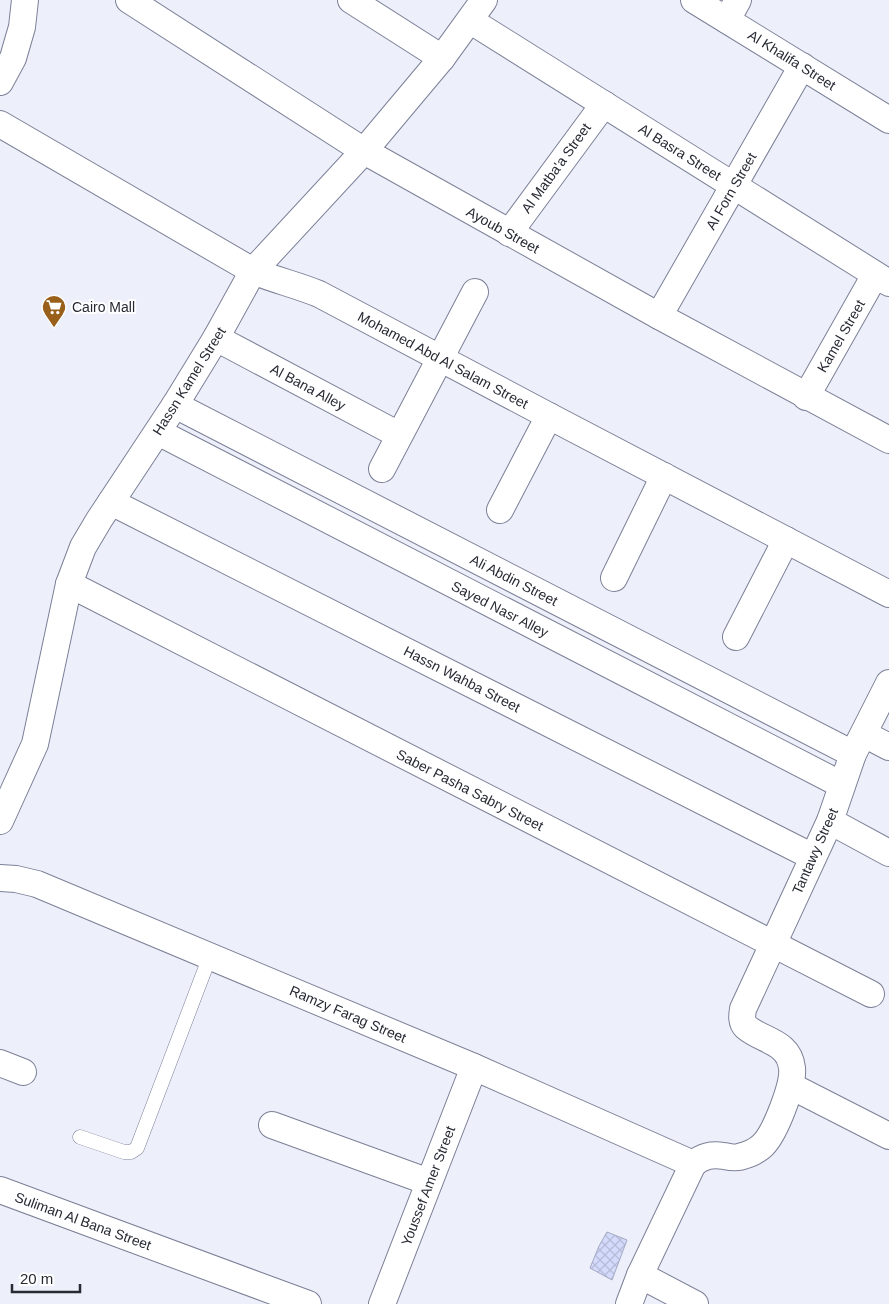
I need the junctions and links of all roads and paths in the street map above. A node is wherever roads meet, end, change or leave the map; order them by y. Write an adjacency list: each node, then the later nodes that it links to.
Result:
1 (25, 0): 9 (street)
2 (129, 0): 13 (street, Ayoub Street)
3 (351, 0): 7 (street)
4 (694, 0): 6 (street, Al Khalifa Street)
5 (478, 10): 7 (street, Hassn Kamel Street); 10 (street, Al Basra Street)
6 (732, 10): 8 (street, Al Khalifa Street)
7 (442, 58): 13 (street, Hassn Kamel Street)
8 (802, 66): 11 (street, Al Khalifa Street); 14 (street, Al Forn Street)
9 (0, 82)
10 (604, 104): 14 (street, Al Basra Street); 15 (street, Al Matba'a Street)
11 (889, 120)
12 (0, 124): 16 (street, Mohamed Abd Al Salam Street)
13 (364, 151): 15 (street, Ayoub Street); 16 (street, Hassn Kamel Street)
14 (734, 186): 17 (street, Al Basra Street); 19 (street, Al Forn Street)
15 (509, 233): 19 (street, Ayoub Street)
16 (253, 272): 20 (street, Hassn Kamel Street); 21 (street, Mohamed Abd Al Salam Street)
17 (882, 279): 22 (street, Kamel Street)
18 (474, 292): 21 (street)
19 (659, 316): 22 (street, Ayoub Street)
20 (216, 338): 23 (street, Hassn Kamel Street); 26 (street, Al Bana Alley)
21 (440, 357): 24 (street, Mohamed Abd Al Salam Street); 26 (street)
22 (806, 397): 27 (street, Ayoub Street)
23 (175, 405): 25 (street, Hassn Kamel Street); 38 (street, Ali Abdin Street)
24 (549, 416): 29 (street, Mohamed Abd Al Salam Street); 31 (street)
25 (158, 432): 30 (street, Hassn Kamel Street); 40 (street, Sayed Nasr Alley)
26 (399, 435): 28 (street)
27 (888, 438)
28 (382, 469)
29 (664, 476): 32 (street, Mohamed Abd Al Salam Street); 33 (street)
30 (111, 502): 34 (street, Hassn Kamel Street); 44 (street, Hassn Wahba Street)
31 (500, 510)
32 (786, 540): 35 (street, Mohamed Abd Al Salam Street); 36 (street)
33 (614, 578)
34 (69, 584): 41 (street, Hassn Kamel Street); 46 (street, Saber Pasha Sabry Street)
35 (889, 594)
36 (736, 637)
37 (889, 684): 38 (street, Tantawy Street)
38 (858, 744): 39 (street, Ali Abdin Street); 40 (street, Tantawy Street)
39 (889, 747)
40 (842, 785): 42 (street, Tantawy Street)
41 (0, 821)
42 (830, 821): 43 (street); 44 (street, Tantawy Street)
43 (889, 853)
44 (813, 857): 46 (street, Tantawy Street)
45 (0, 878): 47 (street, Ramzy Farag Street)
46 (772, 945): 48 (street, Saber Pasha Sabry Street); 50 (street, Tantawy Street)
47 (210, 956): 49 (street, Ramzy Farag Street); 53 (lane)
48 (871, 994)
49 (474, 1067): 54 (street, Ramzy Farag Street); 55 (street, Youssef Amer Street)
50 (791, 1086): 52 (street); 54 (street)
51 (272, 1125): 55 (street)
52 (889, 1136)
53 (80, 1137)
54 (692, 1164): 57 (street)
55 (429, 1182): 59 (street, Youssef Amer Street)
56 (0, 1190): 58 (street, Suliman Al Bana Street)
57 (640, 1275): 60 (street); 61 (street)
58 (308, 1304)
59 (382, 1304)
60 (629, 1304)
61 (695, 1304)

